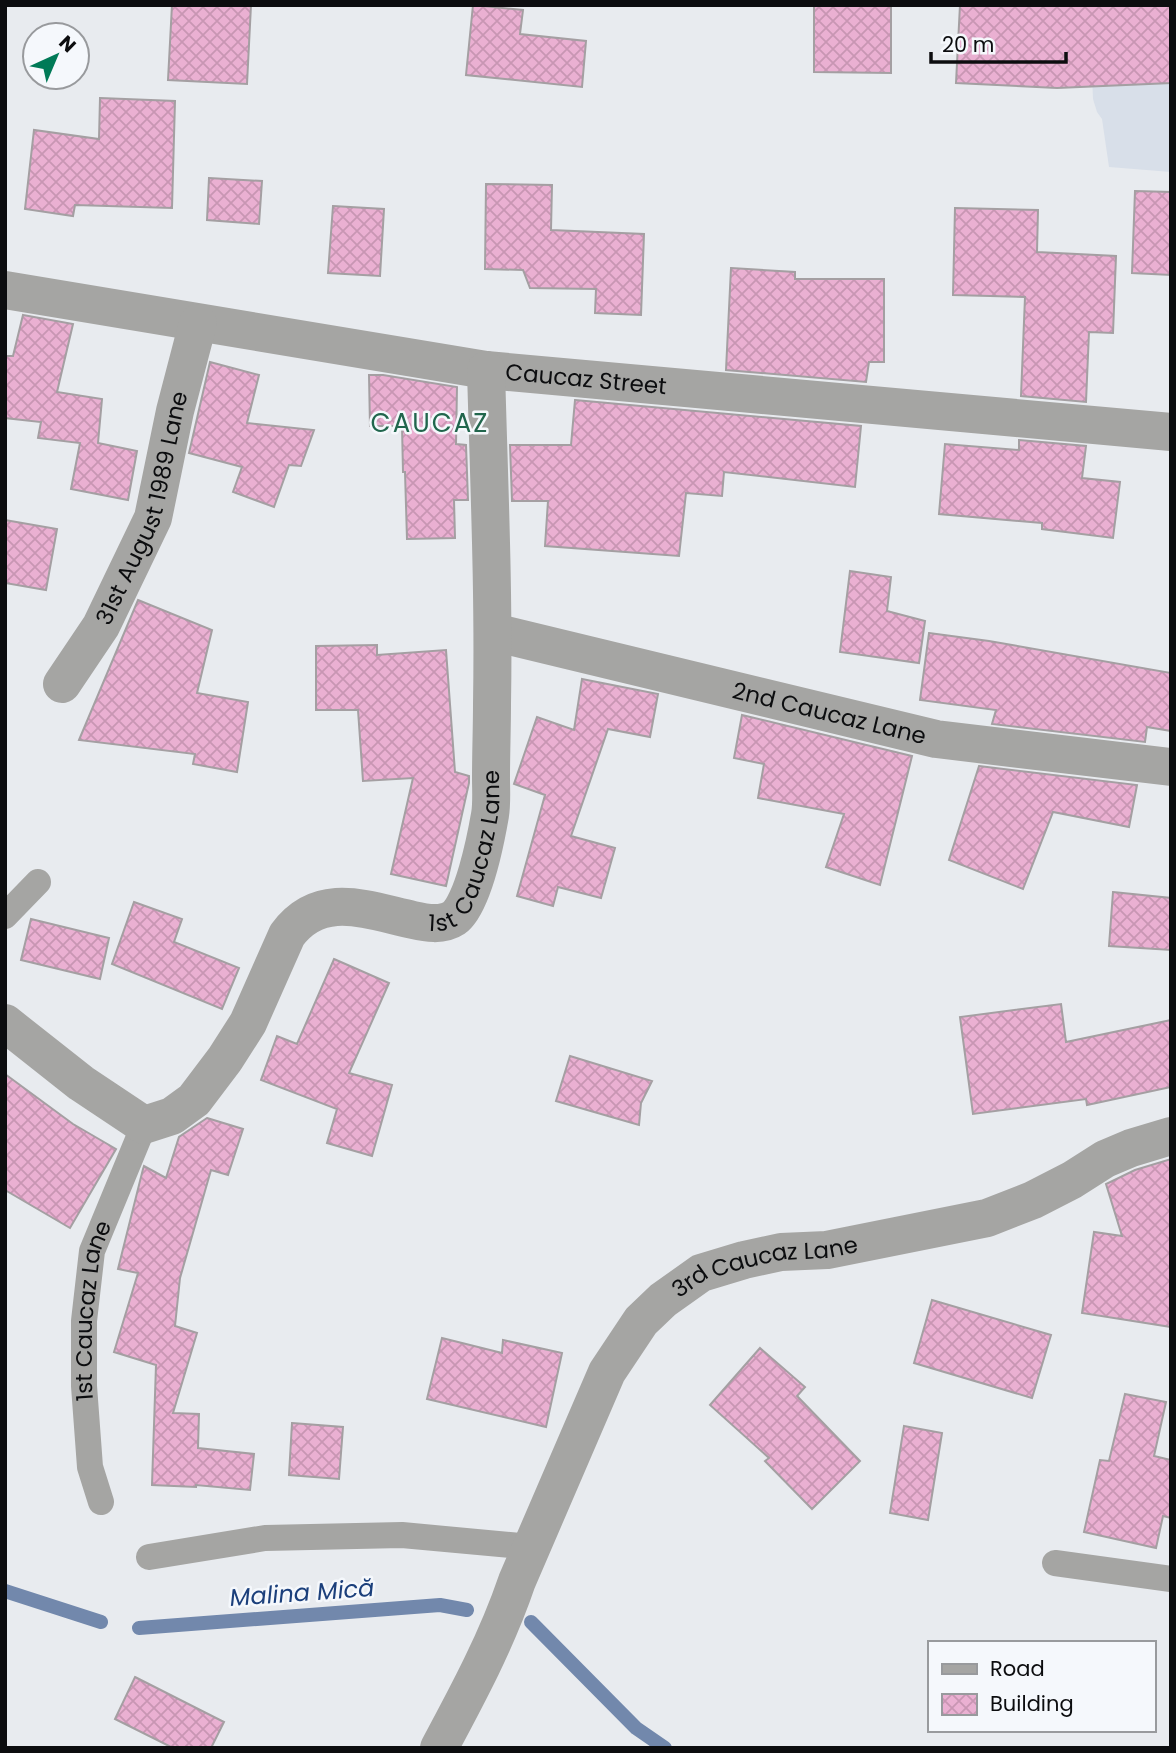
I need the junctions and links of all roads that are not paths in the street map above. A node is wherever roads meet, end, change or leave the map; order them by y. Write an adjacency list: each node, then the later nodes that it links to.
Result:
1 (5, 290): 2 (street, Caucaz Street)
2 (198, 323): 3 (street, Caucaz Street); 6 (street, 31st August 1989 Lane)
3 (486, 370): 4 (street, Caucaz Street); 5 (street, 1st Caucaz Lane)
4 (1171, 432)
5 (493, 632): 7 (street, 2nd Caucaz Lane); 11 (street, 1st Caucaz Lane)
6 (62, 684)
7 (1171, 767)
8 (38, 882): 9 (lane)
9 (5, 916)
10 (5, 1023): 11 (street)
11 (144, 1125): 13 (lane, 1st Caucaz Lane)
12 (1171, 1136): 16 (street, 3rd Caucaz Lane)
13 (101, 1502)
14 (149, 1557): 16 (lane)
15 (1055, 1563): 17 (lane)
16 (524, 1564): 18 (street, 3rd Caucaz Lane)
17 (1171, 1579)
18 (439, 1748)

